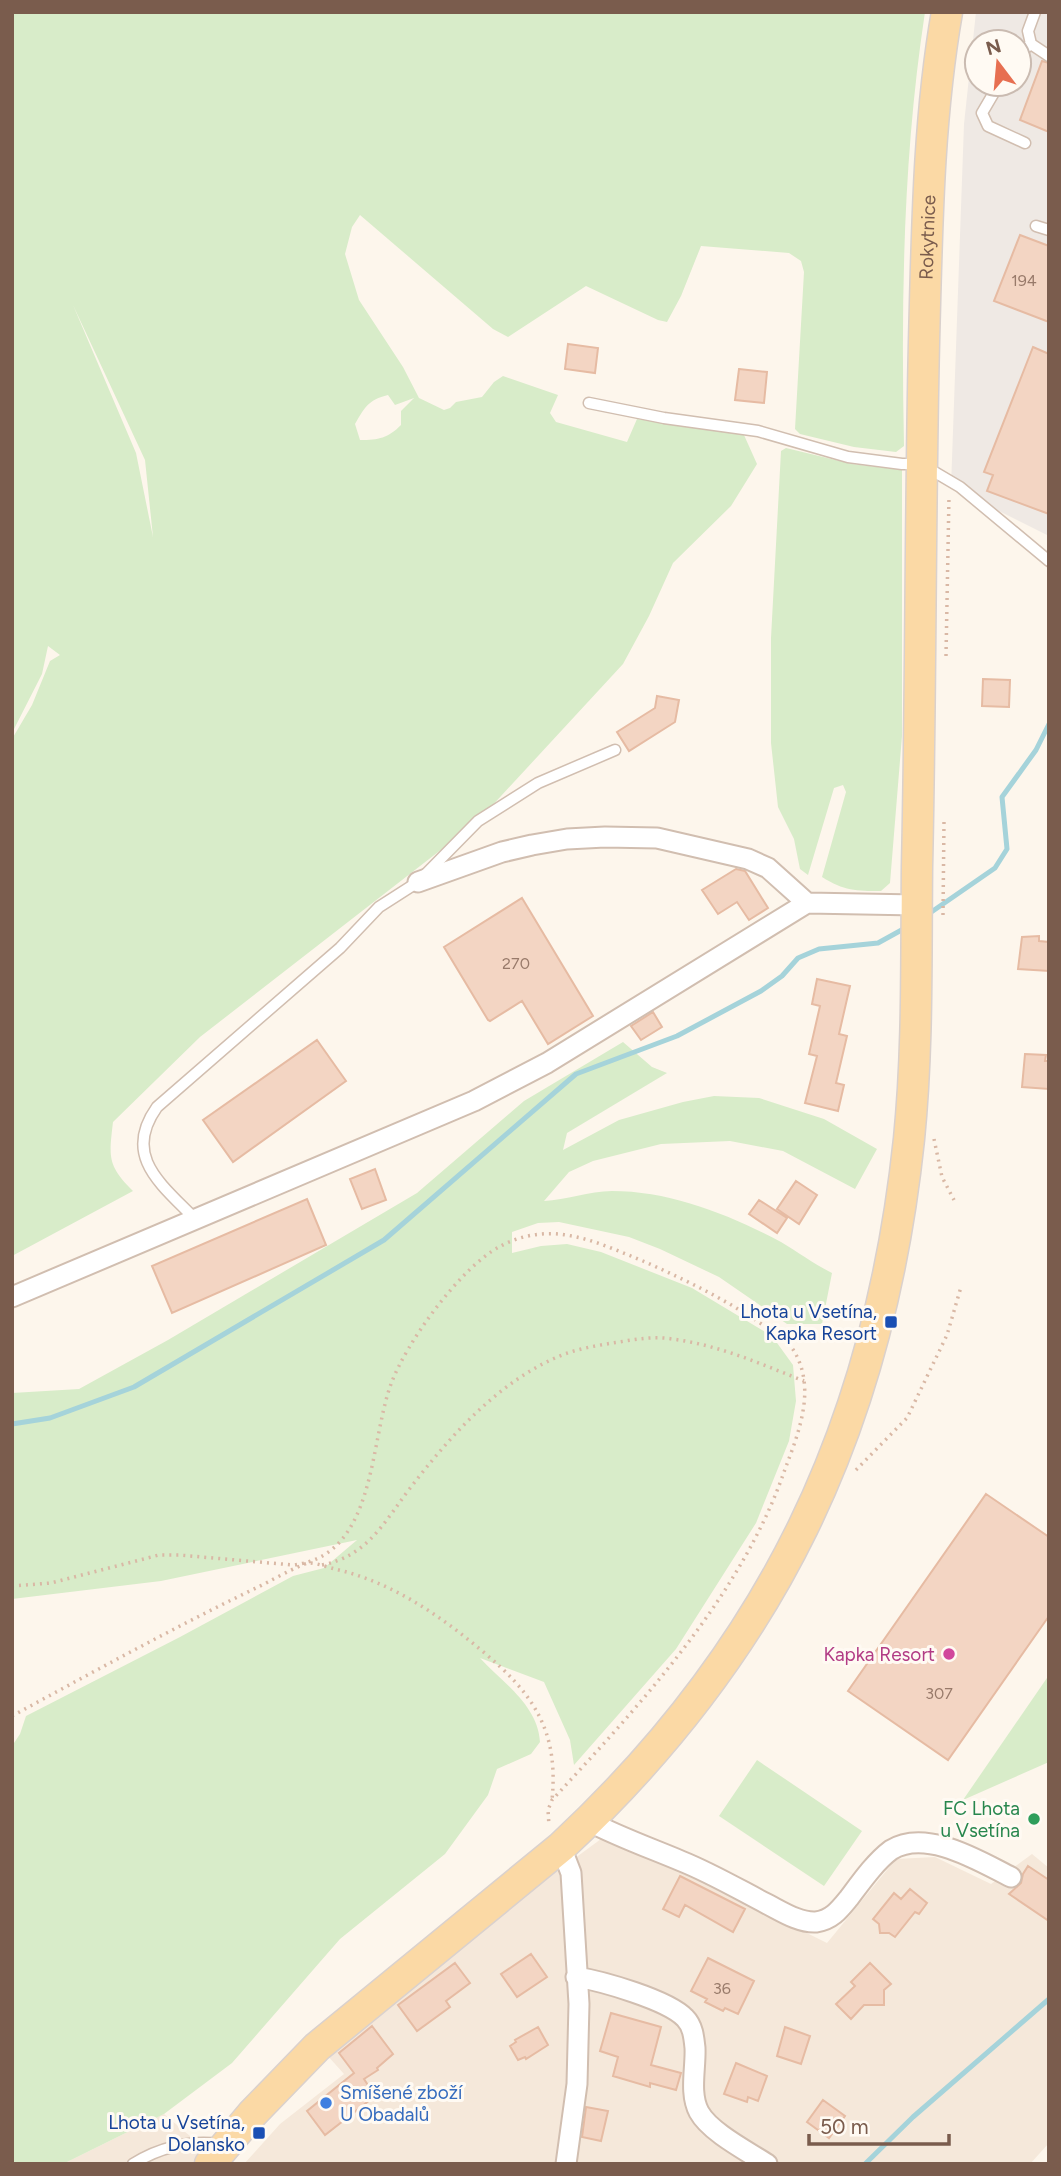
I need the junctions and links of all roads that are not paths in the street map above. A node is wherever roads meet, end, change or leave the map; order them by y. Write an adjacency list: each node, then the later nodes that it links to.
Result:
1 (947, 12): 9 (main road, Rokytnice)
2 (1033, 46): 3 (lane)
3 (1049, 56)
4 (991, 98): 5 (lane)
5 (1025, 142)
6 (1036, 226): 7 (lane)
7 (1049, 230)
8 (589, 403): 9 (lane)
9 (922, 464): 10 (lane); 14 (main road, Rokytnice)
10 (1049, 561)
11 (615, 750): 12 (lane)
12 (418, 882): 13 (street); 15 (lane)
13 (807, 903): 14 (street); 15 (street)
14 (923, 917): 17 (main road, Rokytnice)
15 (195, 1219): 16 (street)
16 (12, 1297)
17 (588, 1821): 18 (main road, Rokytnice); 19 (street)
18 (561, 1847): 20 (street); 21 (main road, Rokytnice)
19 (1011, 1877)
20 (576, 1977): 23 (street); 24 (street)
21 (217, 2154): 22 (lane)
22 (133, 2164)
23 (566, 2164)
24 (767, 2164)

